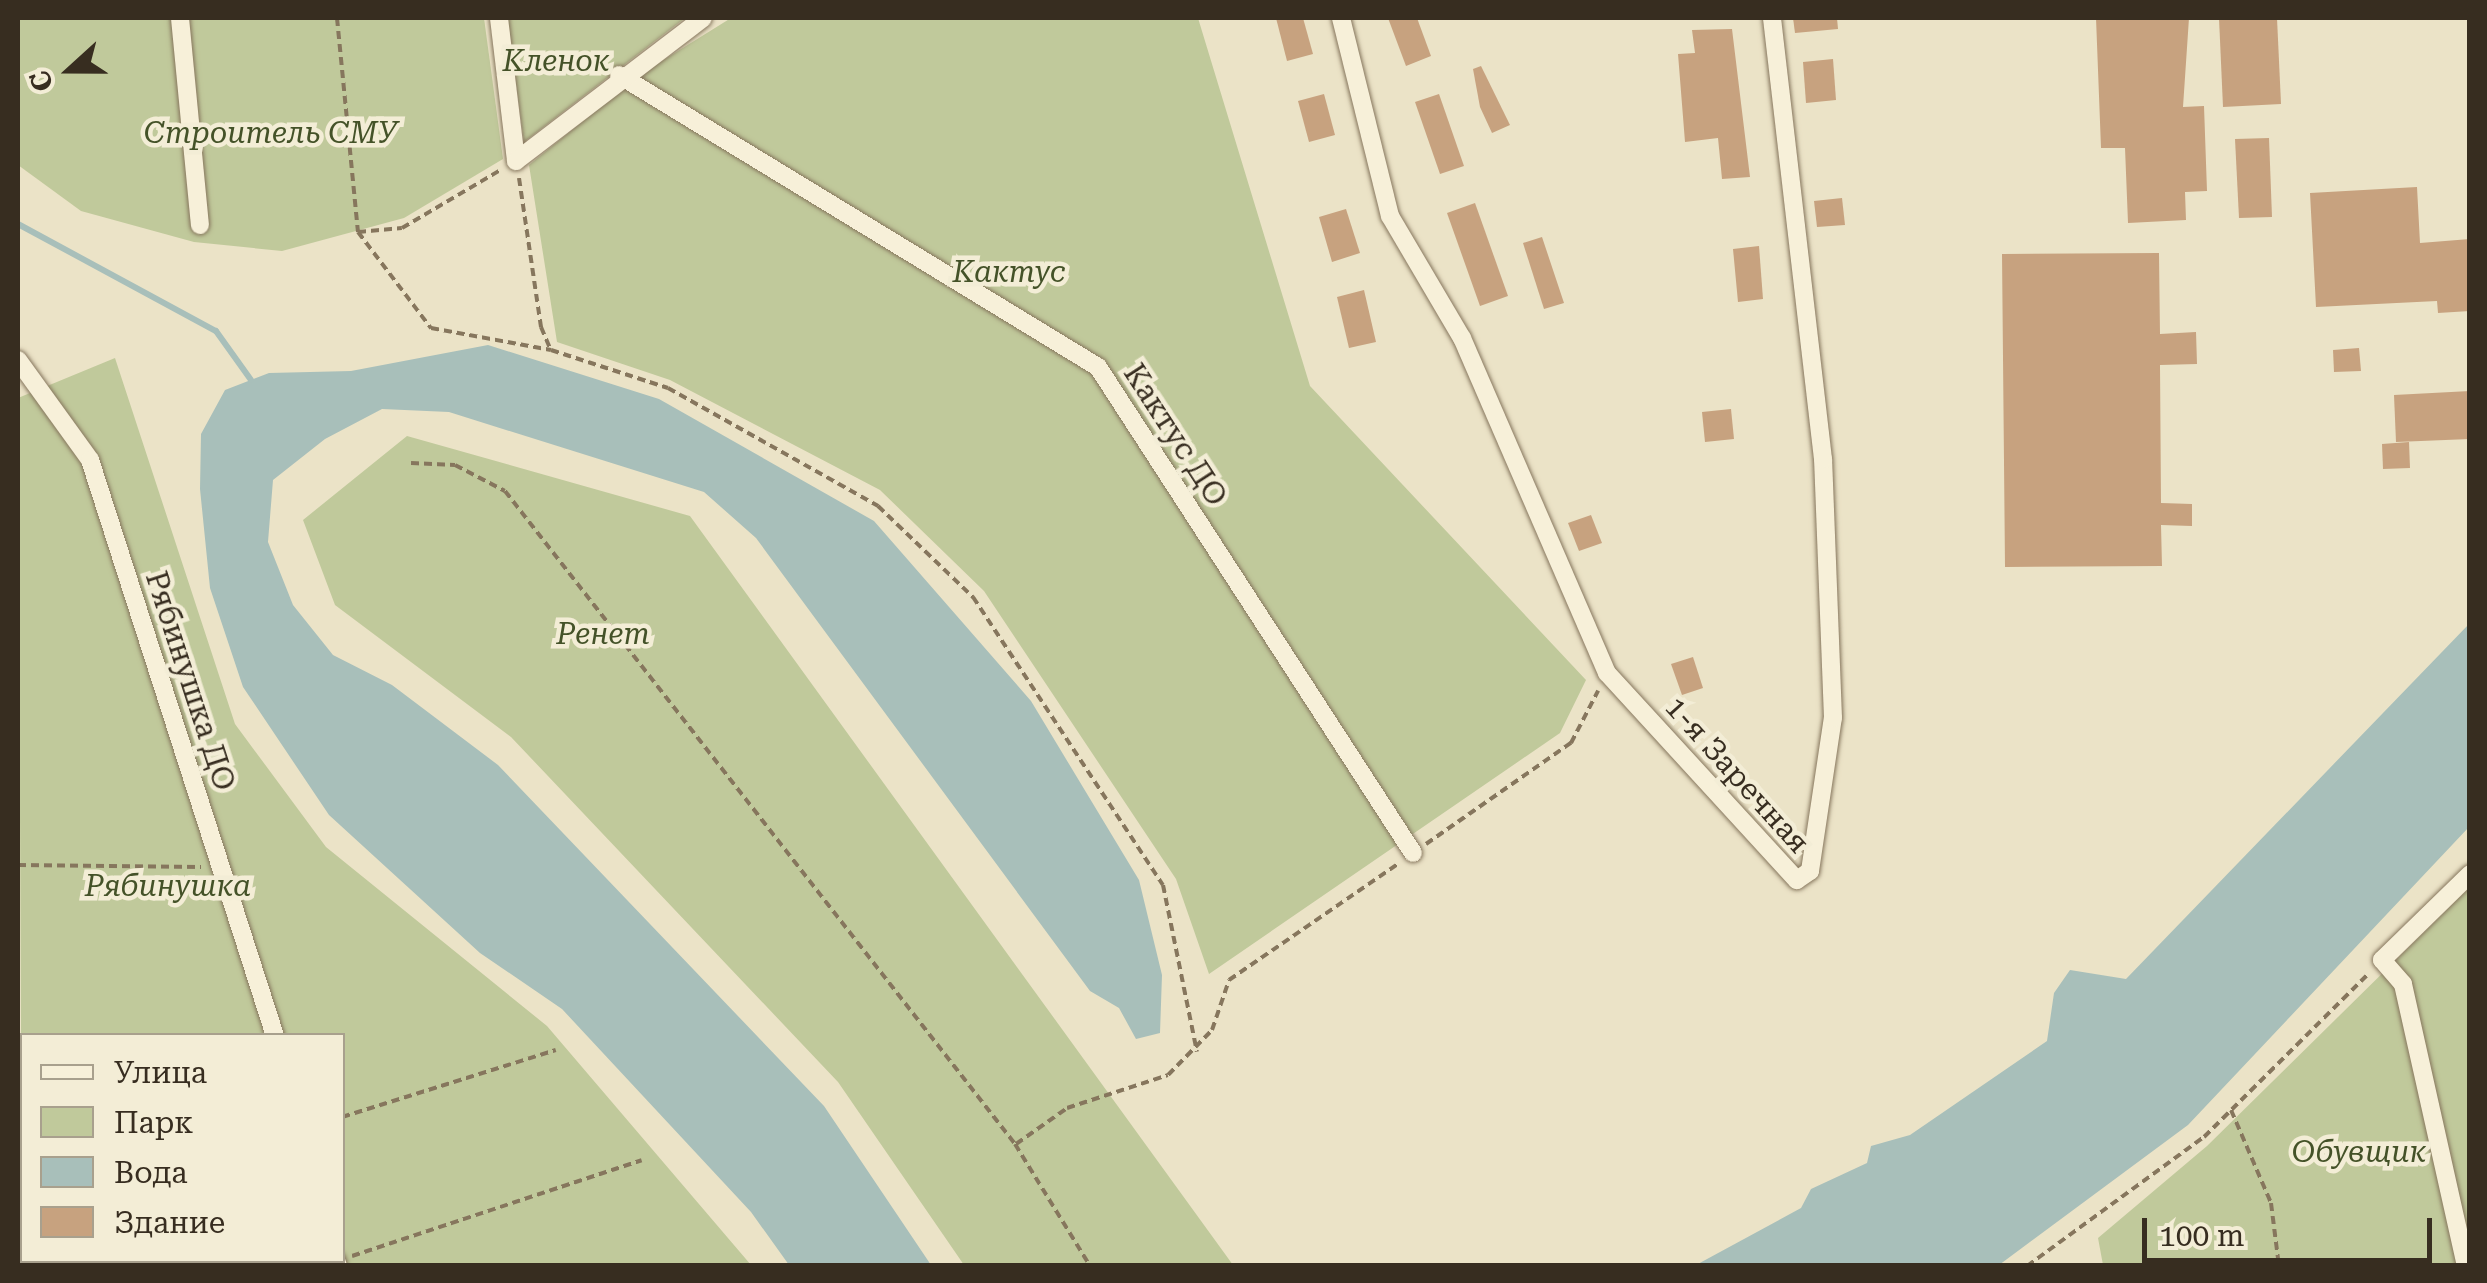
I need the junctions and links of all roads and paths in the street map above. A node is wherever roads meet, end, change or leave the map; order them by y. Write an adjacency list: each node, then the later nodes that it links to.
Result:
1 (180, 18): 9 (street)
2 (337, 18): 10 (path)
3 (498, 18): 8 (street)
4 (704, 18): 7 (street)
5 (1342, 18): 14 (street, 1-я Заречная)
6 (1772, 18): 14 (street, 1-я Заречная)
7 (619, 76): 8 (street); 15 (street, Кактус ДО)
8 (516, 161): 10 (path); 11 (path)
9 (200, 225)
10 (358, 232): 11 (path)
11 (551, 350): 22 (path)
12 (18, 360): 17 (street, Рябинушка ДО)
13 (410, 462): 25 (path)
14 (1607, 673): 15 (path)
15 (1413, 853): 22 (path)
16 (18, 865): 17 (path)
17 (220, 866): 20 (street, Рябинушка ДО)
18 (2470, 874): 19 (street)
19 (2382, 960): 23 (path); 31 (street)
20 (274, 1033)
21 (556, 1050): 24 (path)
22 (1198, 1052): 25 (path)
23 (2231, 1110): 29 (path); 30 (path)
24 (345, 1116)
25 (1016, 1144): 28 (path)
26 (642, 1160): 27 (path)
27 (345, 1260)
28 (1090, 1266)
29 (2026, 1266)
30 (2279, 1266)
31 (2466, 1266)

